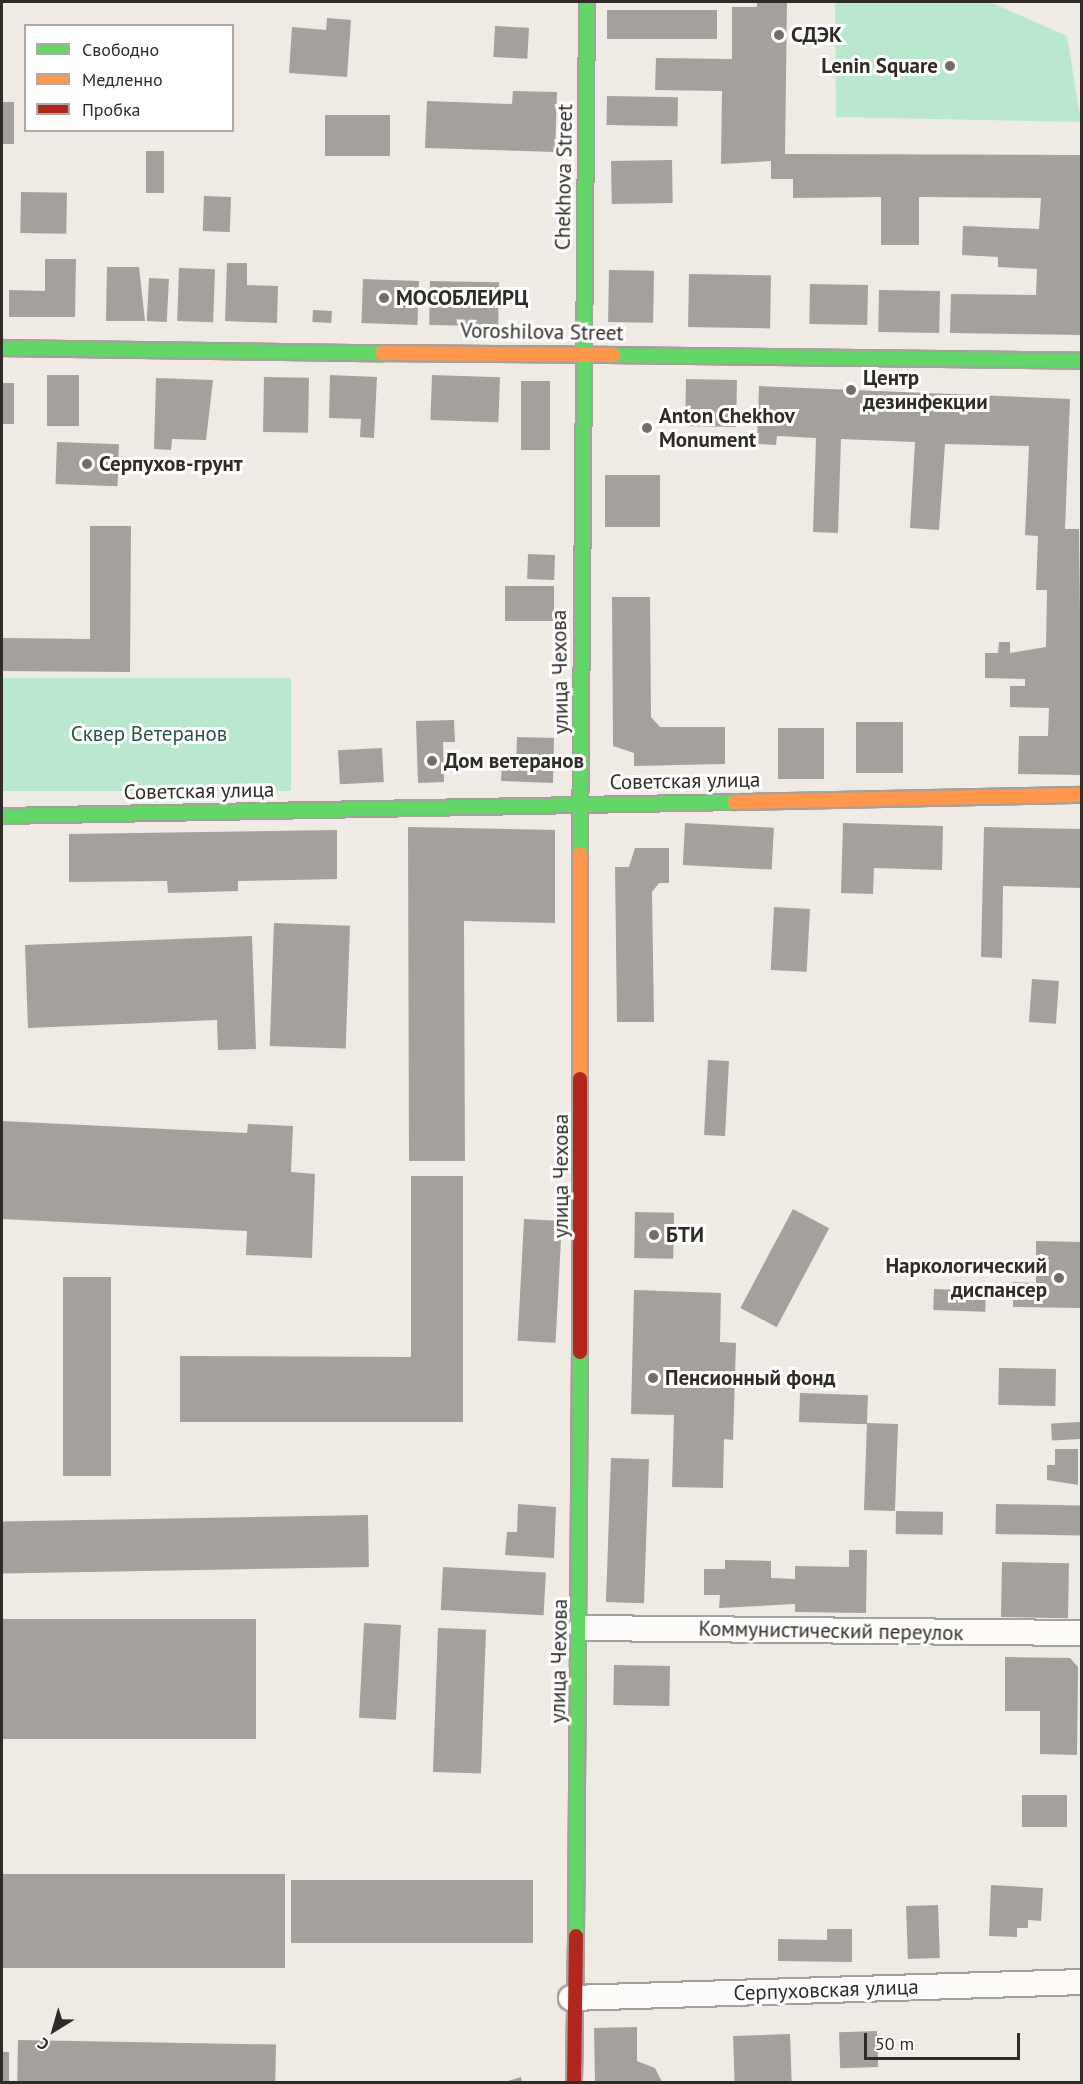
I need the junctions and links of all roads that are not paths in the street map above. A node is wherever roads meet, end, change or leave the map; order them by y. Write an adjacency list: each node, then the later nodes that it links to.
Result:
1 (587, 2): 3 (street, Chekhova Street)
2 (2, 348): 3 (street, Voroshilova Street)
3 (584, 353): 4 (street, Voroshilova Street); 6 (street, улица Чехова)
4 (1082, 361)
5 (1082, 795): 6 (street, Советская улица)
6 (583, 803): 7 (street, Советская улица); 8 (street, улица Чехова)
7 (2, 816)
8 (581, 1628): 9 (street, Коммунистический переулок); 11 (street, улица Чехова)
9 (1082, 1633)
10 (1082, 1982): 11 (street, Серпуховская улица)
11 (571, 1998): 12 (street, улица Чехова)
12 (574, 2082)

